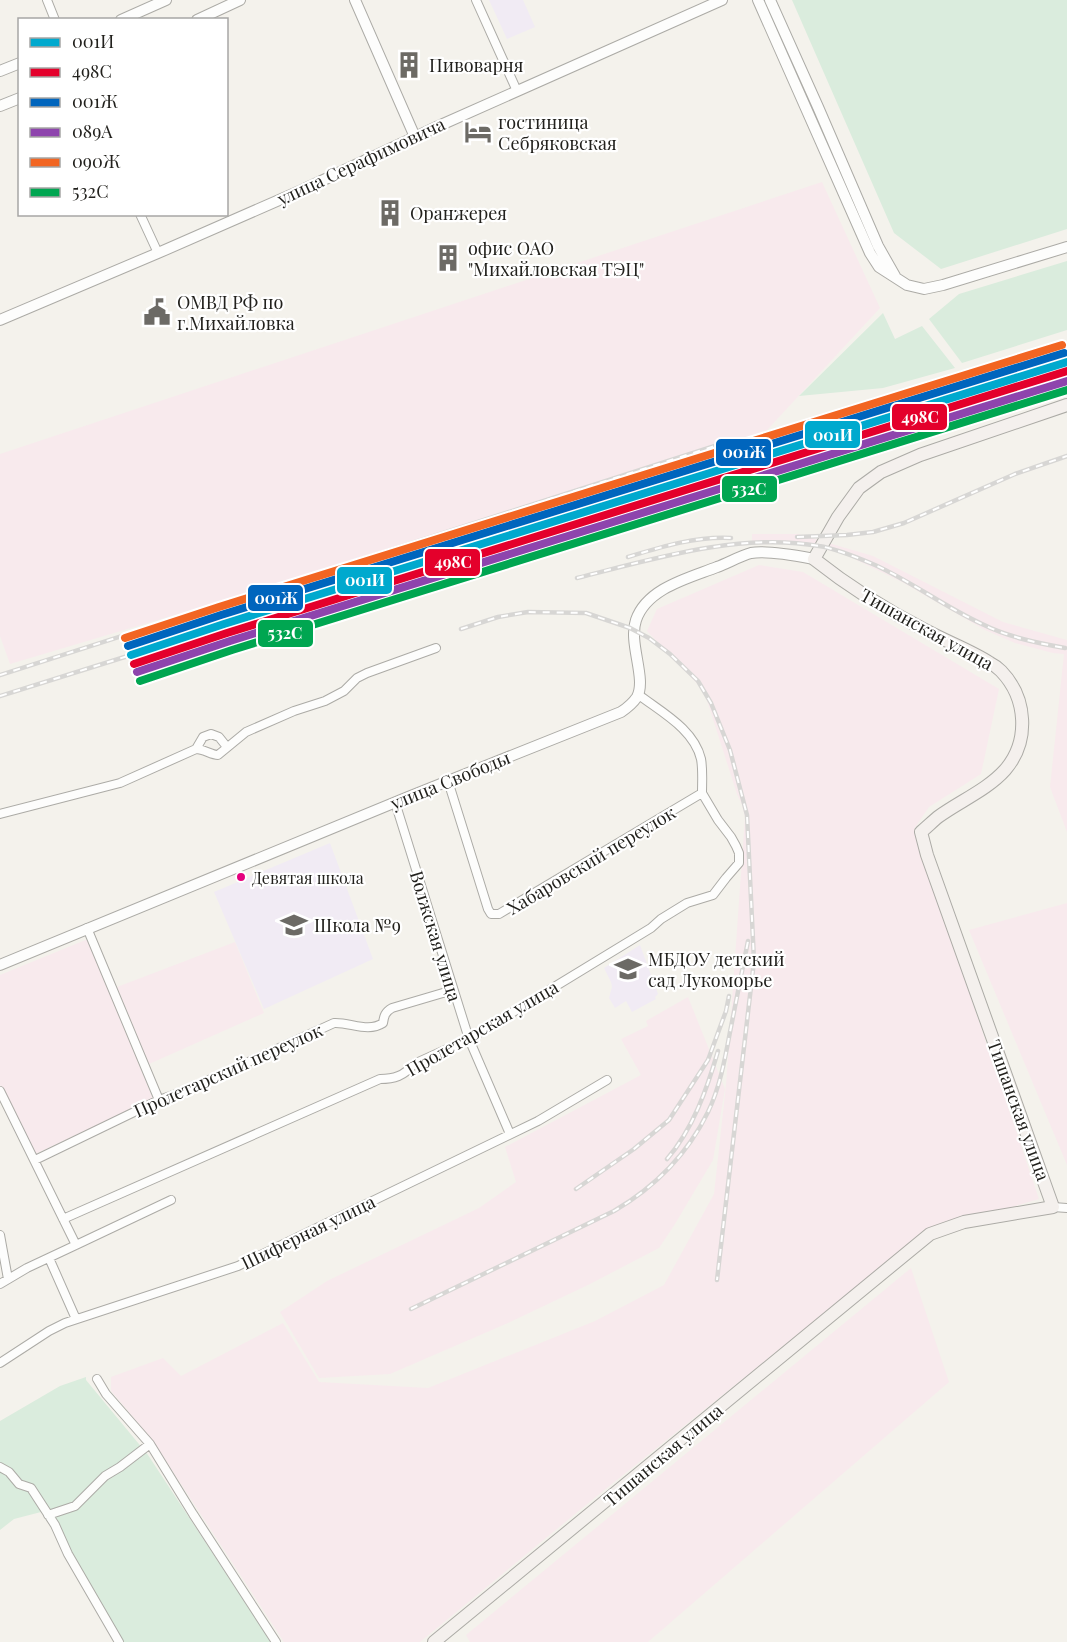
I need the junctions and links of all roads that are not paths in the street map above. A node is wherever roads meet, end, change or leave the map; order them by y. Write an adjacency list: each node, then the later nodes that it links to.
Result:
1 (47, 0): 9 (street)
2 (166, 0): 10 (street)
3 (240, 0): 11 (street)
4 (355, 0): 17 (street)
5 (476, 0): 14 (street)
6 (722, 0): 14 (street, улица Серафимовича)
7 (758, 0): 21 (street)
8 (770, 0): 21 (street)
9 (54, 18)
10 (126, 18)
11 (201, 18)
12 (18, 64): 13 (street)
13 (0, 71)
14 (517, 91): 17 (street, улица Серафимовича)
15 (18, 99): 16 (street)
16 (0, 106)
17 (415, 136): 20 (street, улица Серафимовича)
18 (141, 216): 20 (street)
19 (1067, 247): 21 (street)
20 (158, 253): 22 (street, улица Серафимовича)
21 (897, 279)
22 (0, 320)
23 (1067, 405): 24 (main road)
24 (814, 559): 26 (street); 43 (main road, Тишанская улица)
25 (436, 648): 27 (street)
26 (639, 695): 29 (street, улица Свободы); 30 (street)
27 (227, 747): 28 (street); 28 (street)
28 (196, 749): 32 (street)
29 (447, 781): 30 (street, Хабаровский переулок); 31 (street, улица Свободы)
30 (702, 793): 36 (street, Пролетарская улица)
31 (394, 802): 33 (street, улица Свободы); 35 (street, Волжская улица)
32 (0, 814)
33 (87, 928): 34 (street, улица Свободы); 39 (street)
34 (0, 965)
35 (453, 990): 36 (street, Волжская улица); 39 (street, Пролетарский переулок)
36 (469, 1039): 40 (street, Волжская улица); 45 (street, Пролетарская улица)
37 (607, 1080): 40 (street, Шиферная улица)
38 (0, 1091): 41 (street)
39 (159, 1100): 41 (street, Пролетарский переулок)
40 (510, 1134): 51 (street, Шиферная улица)
41 (35, 1160): 45 (street)
42 (171, 1200): 47 (street)
43 (1053, 1207): 44 (street); 57 (main road, Тишанская улица)
44 (1067, 1208)
45 (63, 1219): 47 (street)
46 (0, 1235): 49 (street)
47 (76, 1245): 48 (street)
48 (49, 1258): 49 (street); 51 (street)
49 (8, 1279): 50 (street)
50 (0, 1284)
51 (76, 1319): 52 (street, Шиферная улица)
52 (0, 1363)
53 (97, 1379): 54 (street)
54 (150, 1444): 56 (street); 59 (street)
55 (0, 1467): 56 (street)
56 (48, 1515): 58 (street)
57 (449, 1637): 60 (main road, Тишанская улица)
58 (119, 1642)
59 (276, 1642)
60 (434, 1642)

